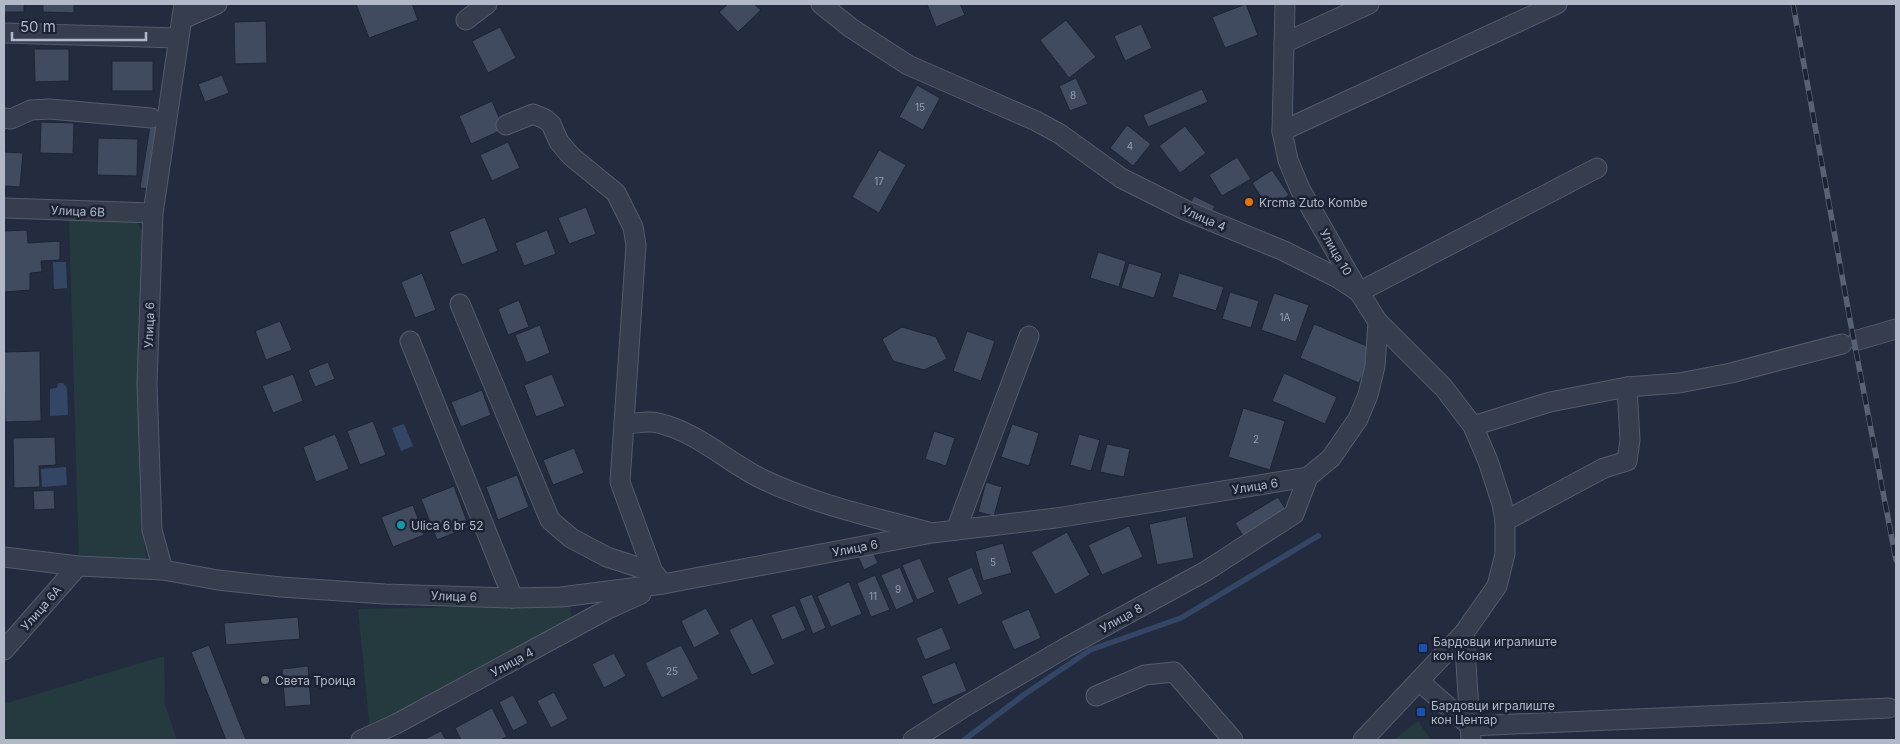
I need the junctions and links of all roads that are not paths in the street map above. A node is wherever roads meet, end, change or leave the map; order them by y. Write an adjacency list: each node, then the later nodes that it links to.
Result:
1 (218, 4): 7 (street)
2 (487, 4): 8 (street)
3 (822, 4): 19 (street, Улица 4)
4 (1285, 4): 11 (street, Улица 10)
5 (1369, 4): 11 (street)
6 (1557, 4): 15 (street)
7 (183, 11): 10 (street, Улица 6)
8 (466, 20)
9 (4, 33): 10 (street)
10 (179, 38): 18 (street, Улица 6)
11 (1284, 43): 15 (street, Улица 10)
12 (4, 118): 13 (street)
13 (151, 118)
14 (506, 125): 26 (street)
15 (1282, 131): 19 (street, Улица 10)
16 (1597, 168): 19 (street)
17 (4, 208): 18 (street, Улица 6B)
18 (152, 213): 34 (street, Улица 6)
19 (1359, 292): 21 (street, Улица 10)
20 (460, 304): 35 (street)
21 (1378, 322): 27 (street, Улица 10); 28 (street)
22 (1896, 329): 25 (street)
23 (1029, 336): 30 (street)
24 (410, 341): 36 (street)
25 (1627, 387): 27 (street); 29 (street)
26 (624, 424): 31 (street); 35 (street)
27 (1473, 426): 29 (street, Улица 10)
28 (1308, 478): 30 (street, Улица 6); 44 (street, Улица 8)
29 (1505, 521): 37 (street, Улица 10)
30 (956, 530): 31 (street, Улица 6)
31 (932, 533): 35 (street, Улица 6)
32 (4, 557): 33 (street)
33 (78, 566): 34 (street); 38 (street, Улица 6A)
34 (163, 570): 36 (street, Улица 6)
35 (658, 578): 36 (street, Улица 6); 43 (street, Улица 4)
36 (513, 598)
37 (1464, 633): 39 (street, Улица 10); 42 (street)
38 (4, 650)
39 (1419, 681): 42 (street); 46 (street, Улица 10)
40 (1096, 696): 45 (street)
41 (1890, 708): 42 (street)
42 (1470, 733)
43 (361, 740)
44 (913, 740)
45 (1233, 740)
46 (1363, 740)

